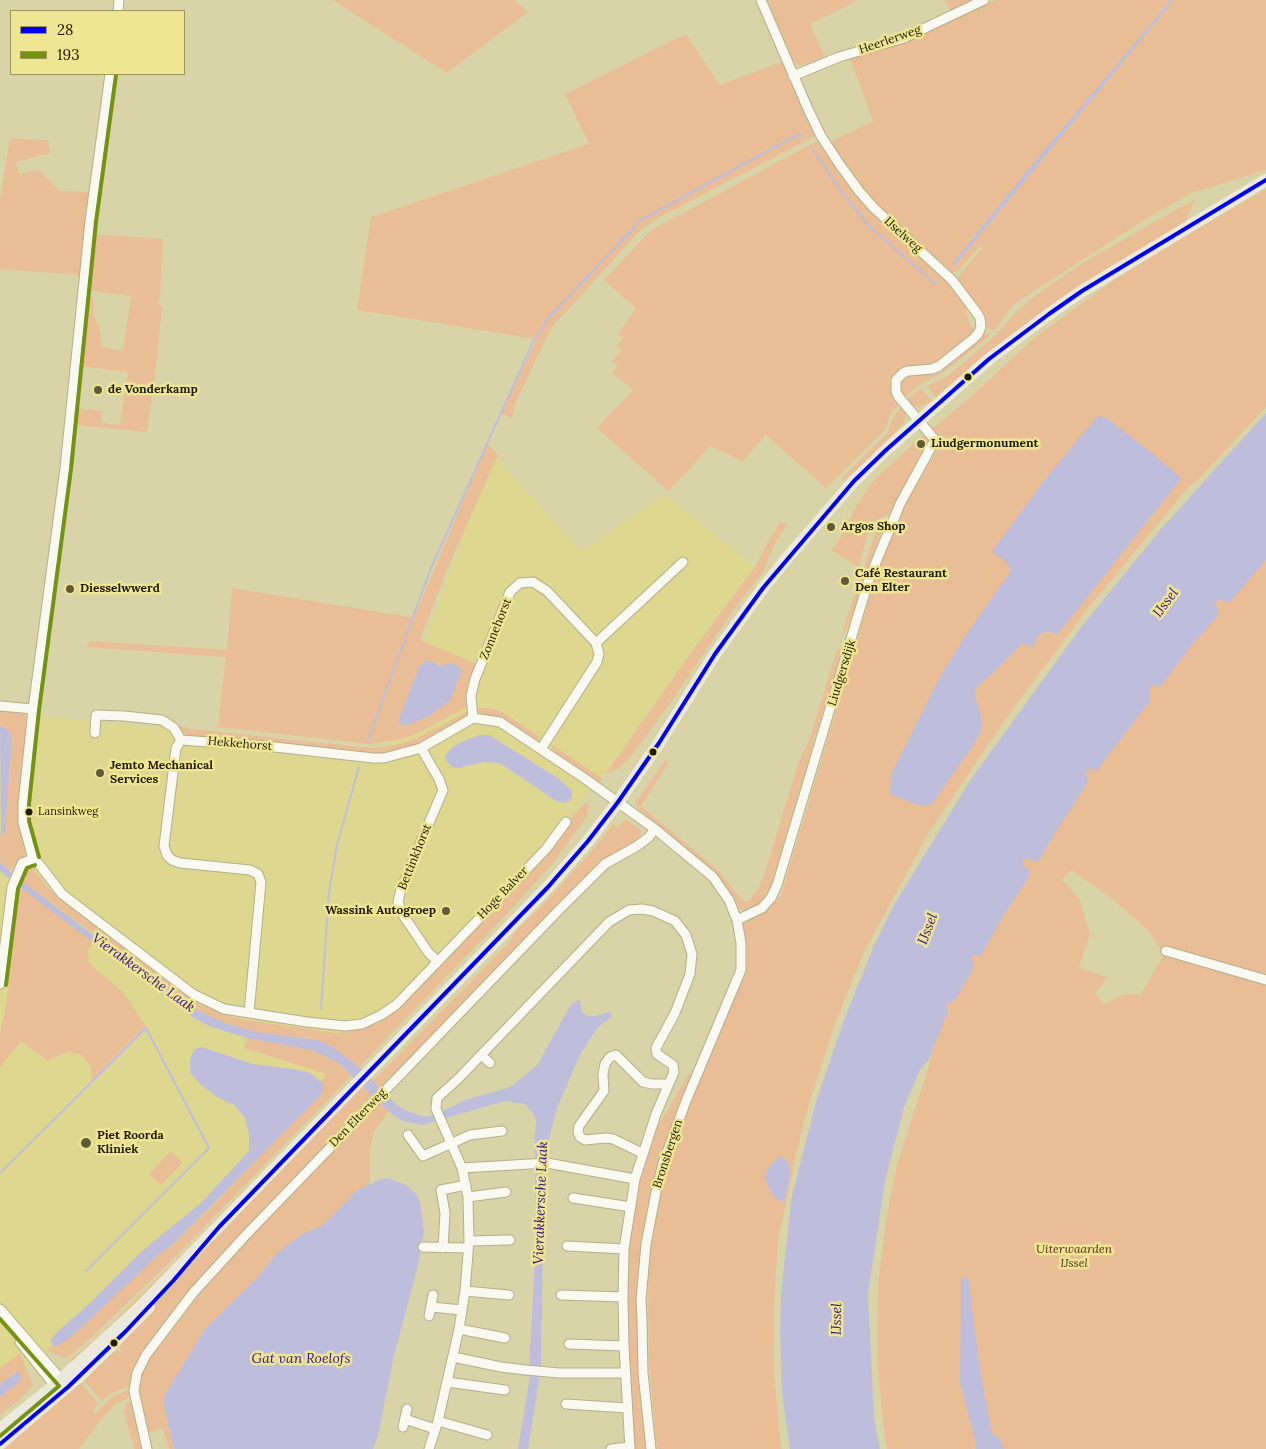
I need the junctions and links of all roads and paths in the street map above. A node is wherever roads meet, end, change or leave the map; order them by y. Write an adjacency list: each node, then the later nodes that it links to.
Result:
1 (761, 0): 4 (street, IJselweg)
2 (984, 0): 4 (street, Heerlerweg)
3 (110, 75): 10 (street)
4 (793, 76): 6 (street, IJselweg)
5 (1266, 180): 6 (main road, Den Elterweg)
6 (920, 421): 16 (main road, Den Elterweg); 20 (street, Liudgersdijk)
7 (683, 562): 8 (street)
8 (596, 643): 11 (street, Zonnehorst); 15 (street)
9 (0, 706): 10 (street)
10 (33, 709): 19 (street)
11 (473, 718): 14 (street, Hekkehorst); 15 (street)
12 (95, 734): 13 (street)
13 (180, 740): 14 (street, Hekkehorst); 25 (street)
14 (421, 748): 22 (street, Bettinkhorst)
15 (541, 749): 16 (street)
16 (618, 802): 18 (street, Bronsbergen); 63 (main road, Den Elterweg)
17 (566, 822): 22 (street, Hoge Balver)
18 (654, 829): 20 (street, Bronsbergen); 73 (street, Den Elterweg)
19 (33, 859): 24 (street); 25 (street, Hoge Balver)
20 (737, 920): 76 (street, Bronsbergen)
21 (1166, 951): 23 (street)
22 (437, 961): 25 (street, Hoge Balver)
23 (1266, 980)
24 (0, 984)
25 (249, 1013)
26 (481, 1055): 27 (street); 28 (street, Bronsbergen); 31 (street, Bronsbergen)
27 (490, 1063)
28 (668, 1084): 32 (street, Bronsbergen); 32 (street, Bronsbergen)
29 (502, 1131): 31 (street)
30 (408, 1135): 31 (street)
31 (452, 1142): 33 (street, Bronsbergen)
32 (642, 1153): 34 (street, Bronsbergen)
33 (462, 1168): 34 (street, Bronsbergen); 35 (street, Bronsbergen)
34 (635, 1179): 39 (street, Bronsbergen)
35 (466, 1185): 37 (street, Bronsbergen); 44 (street)
36 (506, 1192): 37 (street)
37 (468, 1197): 41 (street, Bronsbergen)
38 (572, 1198): 39 (street)
39 (631, 1207): 45 (street, Bronsbergen)
40 (510, 1240): 41 (street)
41 (469, 1244): 44 (street); 46 (street, Bronsbergen)
42 (567, 1246): 45 (street)
43 (423, 1247): 44 (street)
44 (443, 1248)
45 (624, 1249): 50 (street, Bronsbergen)
46 (465, 1291): 47 (street); 53 (street, Bronsbergen)
47 (509, 1295)
48 (561, 1295): 50 (street)
49 (433, 1296): 51 (street)
50 (623, 1297): 59 (street, Bronsbergen)
51 (431, 1307): 53 (street); 55 (street)
52 (0, 1309): 63 (street)
53 (462, 1310): 56 (street, Bronsbergen)
54 (0, 1315): 63 (street)
55 (429, 1316)
56 (459, 1329): 57 (street); 60 (street, Bronsbergen)
57 (505, 1338)
58 (569, 1344): 59 (street)
59 (624, 1346): 61 (street, Bronsbergen)
60 (453, 1357): 61 (street); 62 (street, Bronsbergen)
61 (625, 1373): 66 (street, Bronsbergen)
62 (447, 1382): 64 (street); 68 (street, Bronsbergen)
63 (61, 1386): 69 (main road, Den Elterweg); 71 (main road, Den Elterweg)
64 (505, 1390)
65 (566, 1404): 66 (street)
66 (627, 1408): 72 (street, Bronsbergen)
67 (407, 1409): 68 (street)
68 (436, 1425): 70 (street); 74 (street, Bronsbergen)
69 (0, 1429)
70 (487, 1435)
71 (0, 1444)
72 (630, 1448): 75 (street, Bronsbergen)
73 (147, 1449)
74 (429, 1449)
75 (611, 1449)
76 (651, 1449)

